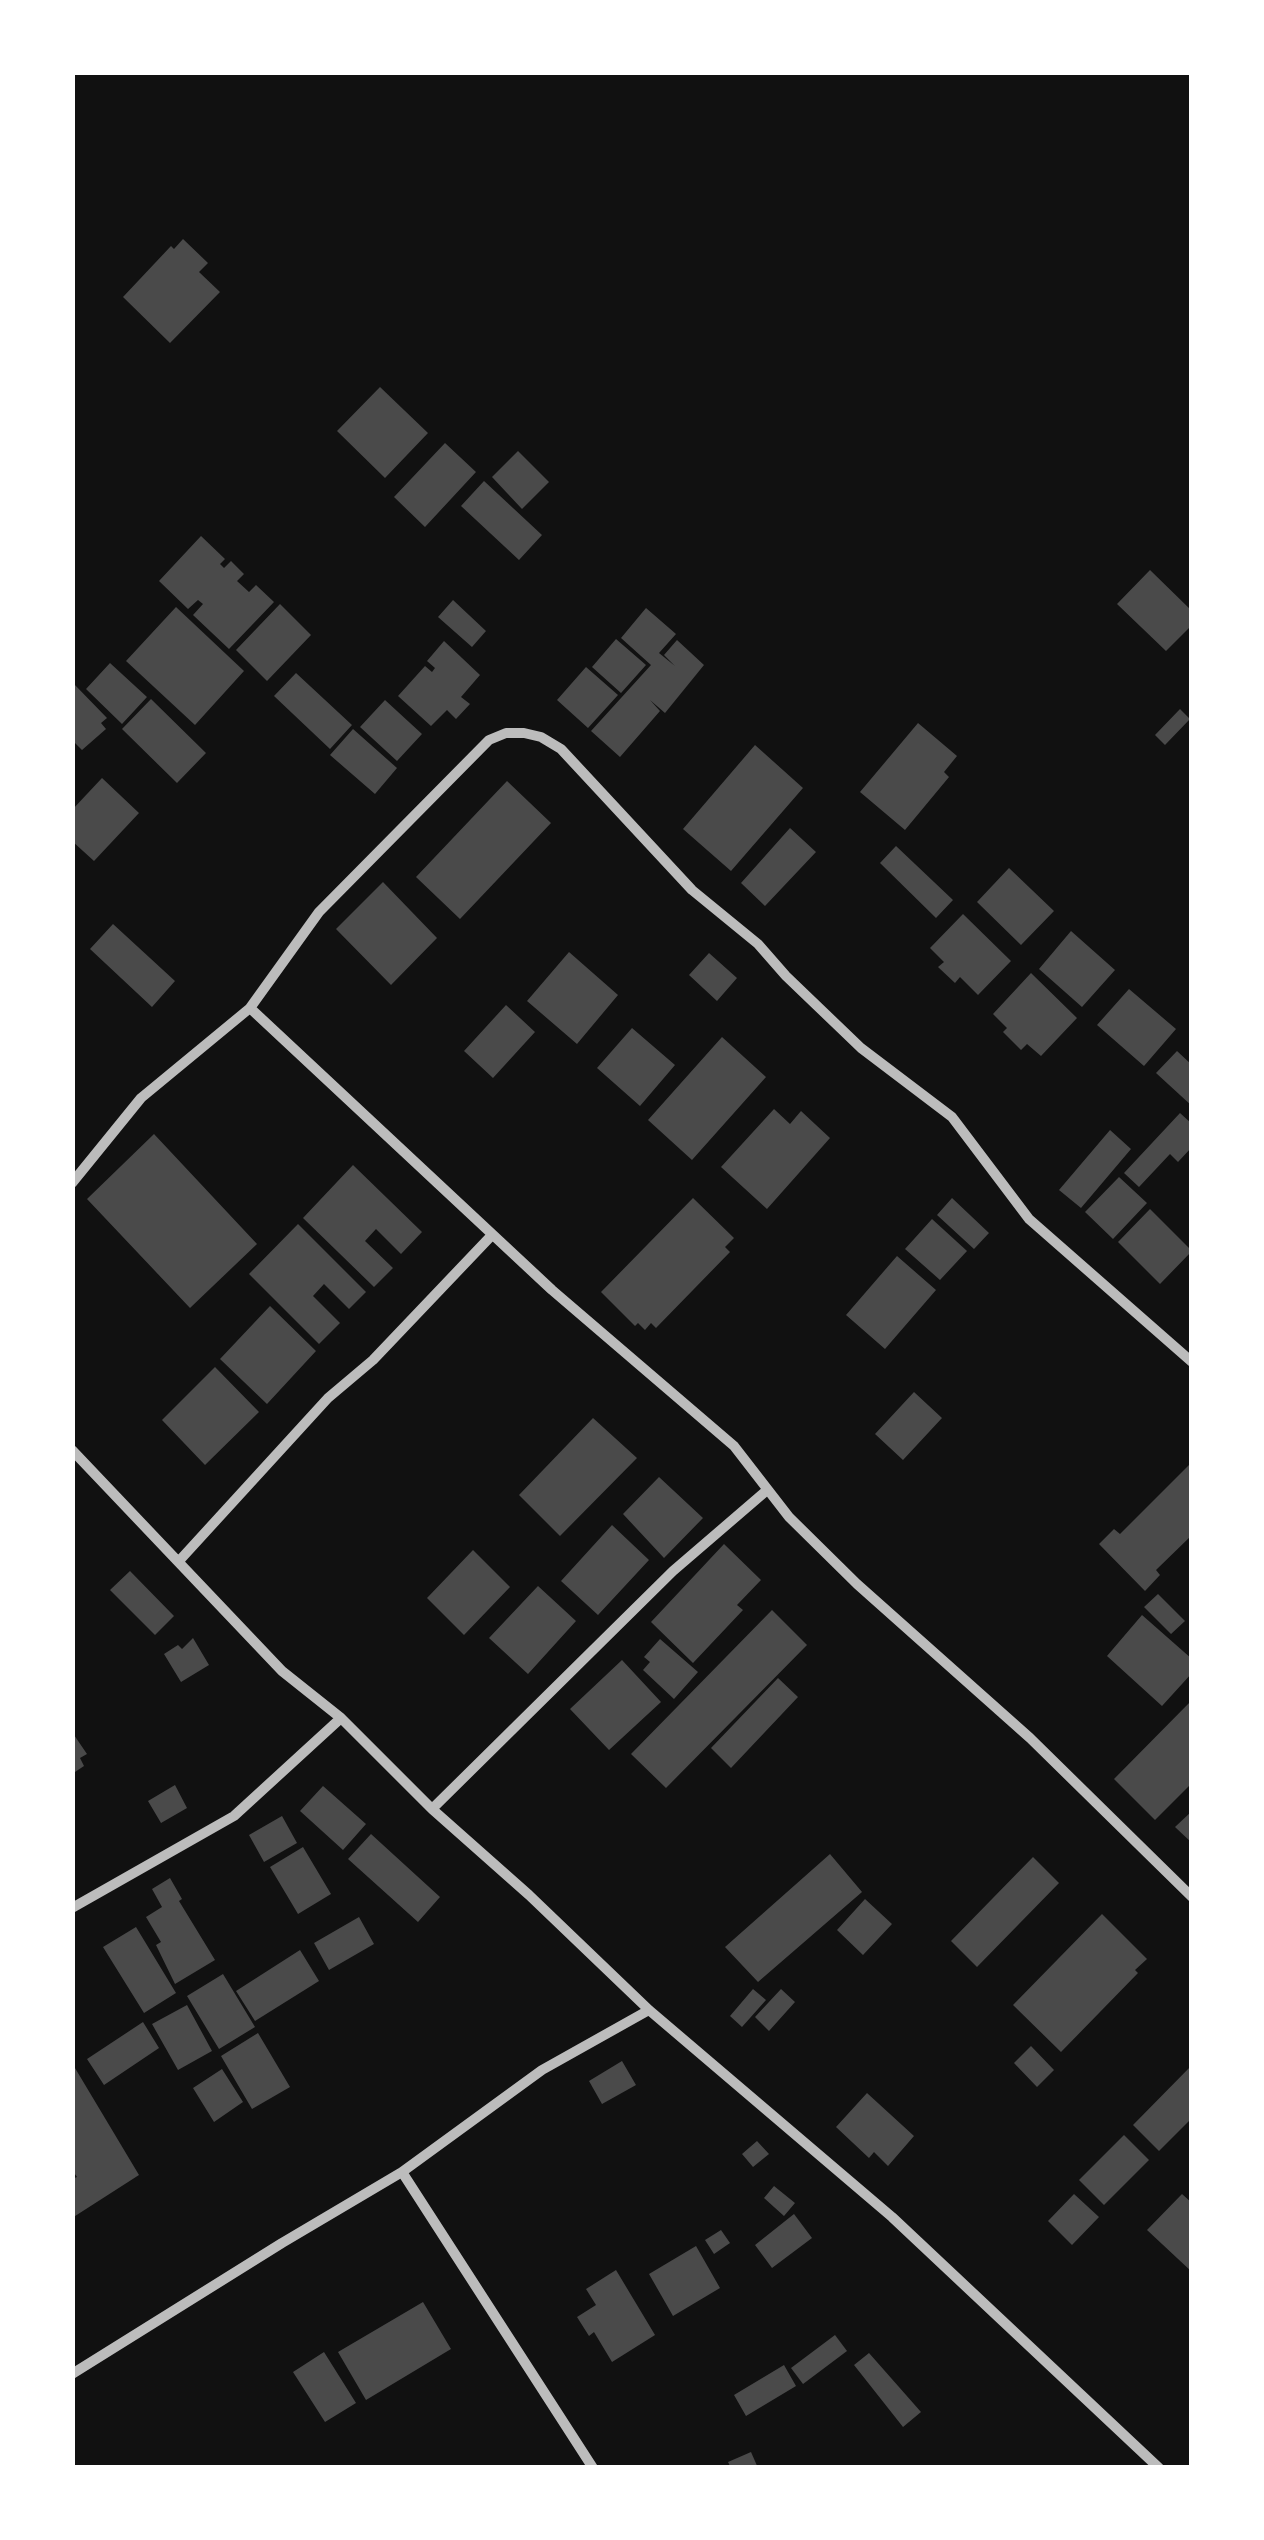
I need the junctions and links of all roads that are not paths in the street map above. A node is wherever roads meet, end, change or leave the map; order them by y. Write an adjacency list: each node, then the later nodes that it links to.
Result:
1 (250, 1008): 2 (street); 3 (street); 4 (street)
2 (72, 1183)
3 (492, 1236): 7 (street); 8 (street)
4 (1192, 1362)
5 (72, 1450): 6 (street)
6 (77, 1462): 8 (street)
7 (766, 1492): 10 (street); 11 (street)
8 (179, 1562): 9 (street)
9 (341, 1718): 10 (street); 12 (street)
10 (432, 1810): 13 (street)
11 (1192, 1897)
12 (72, 1908)
13 (649, 2010): 14 (street); 17 (street)
14 (402, 2172): 15 (street); 16 (street)
15 (72, 2374)
16 (593, 2468)
17 (1159, 2468)

